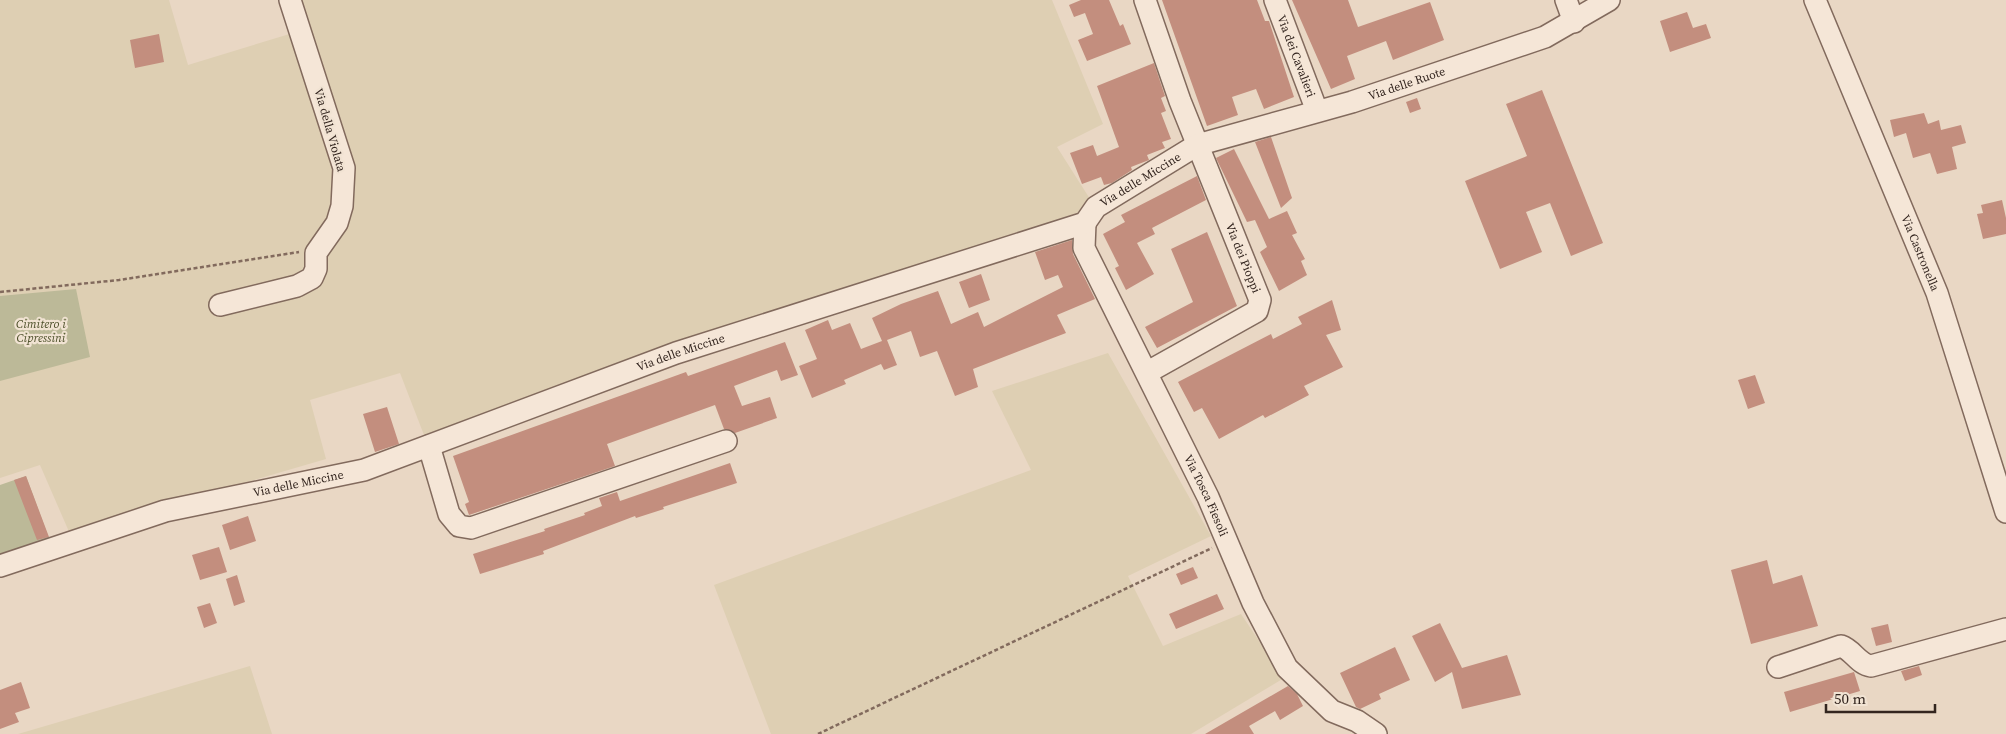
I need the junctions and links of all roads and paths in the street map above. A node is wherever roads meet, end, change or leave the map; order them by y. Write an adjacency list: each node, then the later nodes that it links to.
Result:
1 (290, 0): 11 (street, Via della Violata)
2 (1145, 0): 9 (street)
3 (1275, 0): 8 (street, Via dei Cavalieri)
4 (1566, 0): 7 (street)
5 (1608, 0): 7 (street, Via delle Ruote)
6 (1815, 0): 17 (street, Via Castronella)
7 (1574, 22): 8 (street, Via delle Ruote)
8 (1317, 111): 9 (street, Via delle Ruote)
9 (1197, 145): 10 (street, Via delle Miccine); 14 (street, Via dei Pioppi)
10 (1086, 223): 14 (street, Via Tosca Fiesoli); 16 (street, Via delle Miccine)
11 (318, 248): 12 (path); 13 (street, Via della Violata)
12 (0, 292)
13 (220, 305)
14 (1148, 372): 18 (street, Via Tosca Fiesoli)
15 (726, 441): 16 (street)
16 (429, 446): 19 (street, Via delle Miccine)
17 (2006, 512)
18 (1227, 541): 22 (path); 23 (street, Via Tosca Fiesoli)
19 (0, 566)
20 (2006, 629): 21 (street)
21 (1778, 667)
22 (818, 734)
23 (1376, 734)

